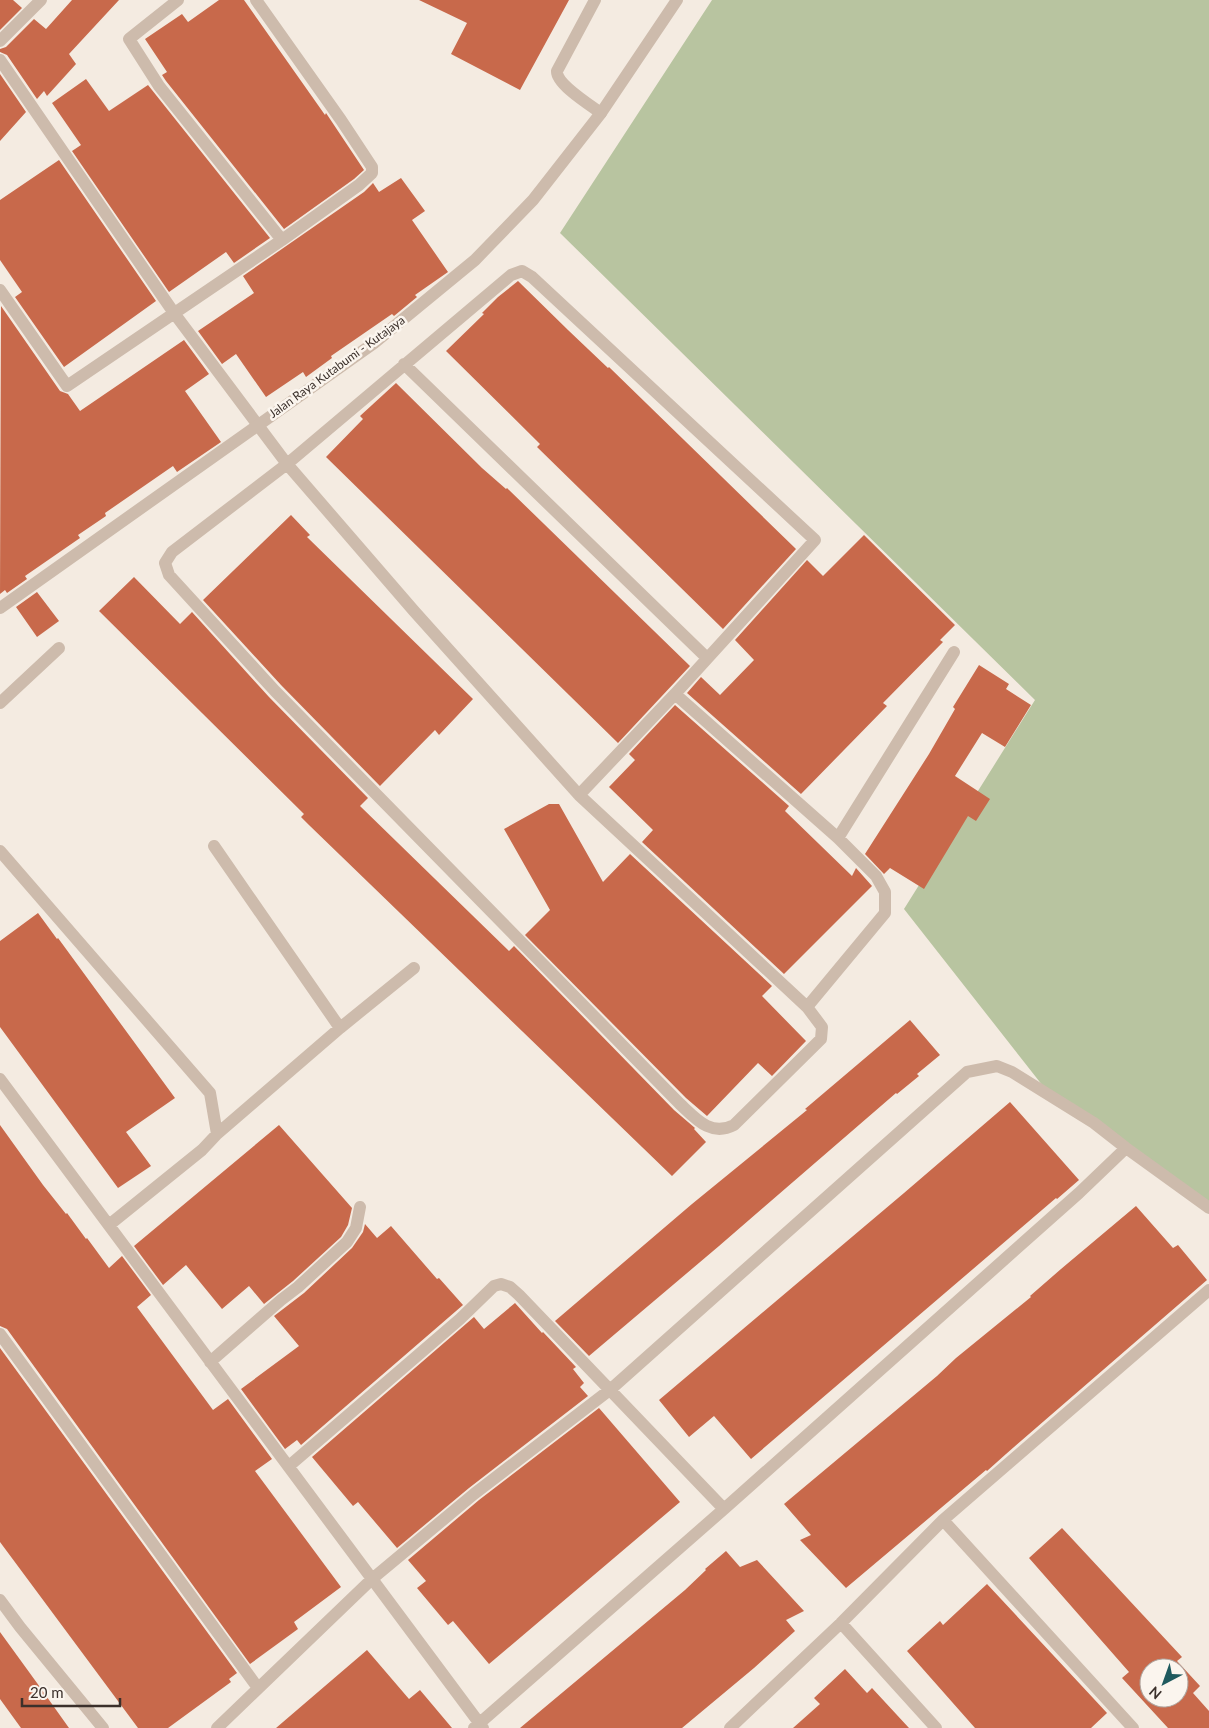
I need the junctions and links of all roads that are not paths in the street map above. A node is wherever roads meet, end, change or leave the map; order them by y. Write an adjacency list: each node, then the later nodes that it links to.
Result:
1 (41, 0): 6 (street)
2 (178, 0): 9 (street)
3 (256, 0): 9 (street)
4 (595, 0): 8 (street)
5 (677, 0): 8 (street, Jalan Raya Kutabumi - Kutajaya)
6 (0, 41)
7 (0, 60): 11 (street)
8 (601, 113): 13 (street, Jalan Raya Kutabumi - Kutajaya)
9 (282, 240): 11 (street)
10 (0, 290): 11 (street)
11 (174, 313): 13 (street)
12 (404, 364): 14 (street); 18 (street); 18 (street)
13 (257, 426): 14 (street); 15 (street, Jalan Raya Kutabumi - Kutajaya)
14 (287, 464): 21 (street); 26 (street)
15 (0, 608)
16 (59, 648): 20 (street)
17 (954, 652): 22 (street)
18 (706, 657): 19 (street)
19 (675, 694): 21 (street); 22 (street)
20 (0, 703)
21 (579, 795): 26 (street)
22 (838, 838): 26 (street)
23 (214, 846): 27 (street)
24 (0, 851): 29 (street)
25 (414, 968): 27 (street)
26 (807, 1007)
27 (340, 1028): 29 (street)
28 (0, 1079): 33 (street)
29 (217, 1134): 33 (street)
30 (1126, 1148): 32 (street); 37 (street); 39 (street)
31 (360, 1207): 36 (street)
32 (1209, 1208)
33 (109, 1225): 36 (street)
34 (1209, 1290): 40 (street)
35 (0, 1334): 44 (street)
36 (210, 1362): 38 (street)
37 (611, 1389): 38 (street); 39 (street); 41 (street)
38 (289, 1466): 41 (street)
39 (724, 1509): 45 (street)
40 (942, 1520): 43 (street); 50 (street)
41 (372, 1579): 44 (street); 45 (street)
42 (0, 1600): 46 (street)
43 (841, 1623): 48 (street); 49 (street)
44 (258, 1688): 47 (street)
45 (479, 1726)
46 (103, 1728)
47 (217, 1728)
48 (730, 1728)
49 (936, 1728)
50 (1133, 1728)

